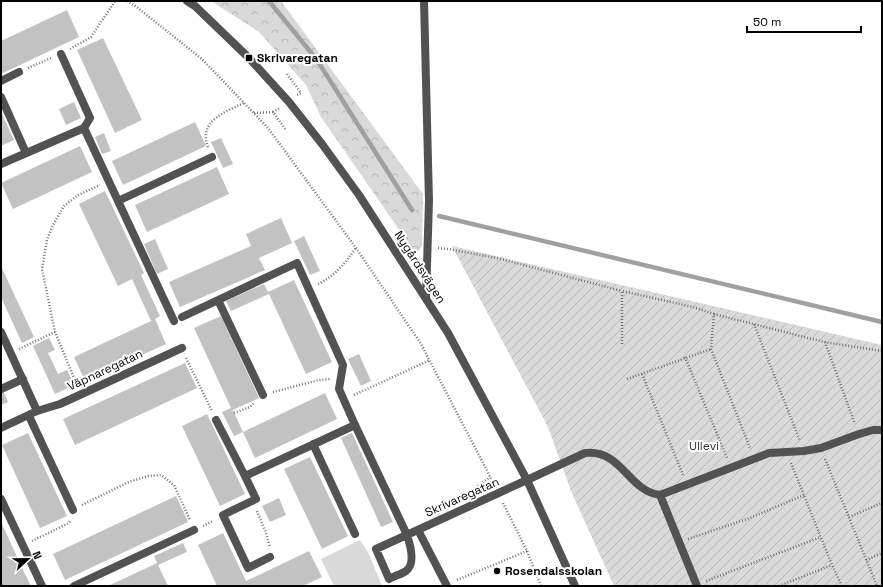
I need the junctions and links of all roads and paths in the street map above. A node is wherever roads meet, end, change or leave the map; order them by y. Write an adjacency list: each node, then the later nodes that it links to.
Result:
1 (115, 1): 5 (path)
2 (127, 1): 9 (path)
3 (188, 1): 22 (street, Nygårdsvägen)
4 (424, 1): 19 (street)
5 (61, 54): 6 (path); 11 (street)
6 (19, 72): 7 (street)
7 (1, 81)
8 (1, 97): 13 (street)
9 (244, 103): 10 (path); 14 (path)
10 (253, 113): 12 (path); 18 (path)
11 (84, 128): 13 (street); 16 (street)
12 (286, 130)
13 (26, 153): 15 (street)
14 (212, 157): 17 (street)
15 (1, 164)
16 (109, 181): 17 (street); 29 (path)
17 (118, 201): 26 (street)
18 (356, 248): 20 (path); 37 (path)
19 (427, 248): 21 (path); 22 (street)
20 (309, 289): 23 (street); 40 (street)
21 (622, 291): 24 (path); 31 (path)
22 (426, 297): 61 (street, Nygårdsvägen)
23 (218, 300): 25 (street); 44 (street)
24 (714, 314): 27 (path); 33 (path)
25 (182, 317)
26 (174, 322)
27 (754, 324): 30 (path); 56 (path)
28 (1, 332): 35 (street)
29 (55, 332): 35 (path); 43 (path)
30 (824, 342): 34 (path); 53 (path)
31 (622, 344)
32 (182, 348): 43 (street, Väpnaregatan); 49 (path)
33 (712, 349): 36 (path); 58 (path)
34 (882, 351)
35 (11, 353): 39 (street)
36 (684, 357): 38 (path); 59 (path)
37 (430, 360): 45 (path); 63 (path)
38 (642, 374): 41 (path); 62 (path)
39 (23, 379): 42 (street); 46 (street)
40 (341, 379): 44 (path); 45 (street)
41 (627, 379)
42 (1, 390)
43 (81, 395): 46 (street, Väpnaregatan)
44 (263, 395): 47 (path)
45 (344, 400): 50 (street)
46 (37, 411): 48 (street, Väpnaregatan)
47 (234, 413)
48 (29, 416): 51 (street, Väpnaregatan); 69 (street)
49 (216, 420): 60 (street)
50 (355, 425): 54 (street); 75 (street)
51 (1, 428)
52 (882, 430): 53 (street)
53 (859, 434): 55 (street)
54 (313, 444): 60 (street); 74 (street)
55 (821, 448): 56 (street); 71 (path)
56 (804, 451): 57 (street)
57 (785, 452): 58 (street); 65 (path)
58 (754, 458): 59 (street)
59 (731, 467): 62 (street)
60 (245, 476): 67 (street)
61 (527, 480): 63 (street, Skrivaregatan); 64 (street, Skrivaregatan); 89 (street, Nygårdsvägen)
62 (687, 485): 64 (street)
63 (498, 493): 73 (street, Skrivaregatan); 79 (path)
64 (660, 495): 77 (street)
65 (804, 495): 76 (path); 77 (path)
66 (1, 500): 78 (street)
67 (252, 501): 70 (street); 81 (path)
68 (882, 504): 71 (path)
69 (73, 510): 72 (path); 78 (path)
70 (223, 515): 72 (path); 81 (street)
71 (848, 517): 82 (path)
72 (194, 530): 87 (street)
73 (418, 530): 75 (street, Skrivaregatan); 84 (street)
74 (355, 534)
75 (407, 535): 75 (street, Skrivaregatan)
76 (821, 537): 83 (path); 85 (path)
77 (678, 542): 85 (street)
78 (22, 545): 86 (street)
79 (527, 551): 84 (path); 88 (path)
80 (882, 553): 82 (path)
81 (270, 557)
82 (866, 560): 92 (path)
83 (832, 566): 90 (path); 91 (path)
84 (447, 585)
85 (696, 585)
86 (42, 586)
87 (74, 586)
88 (541, 586)
89 (575, 586)
90 (779, 586)
91 (842, 586)
92 (876, 586)

